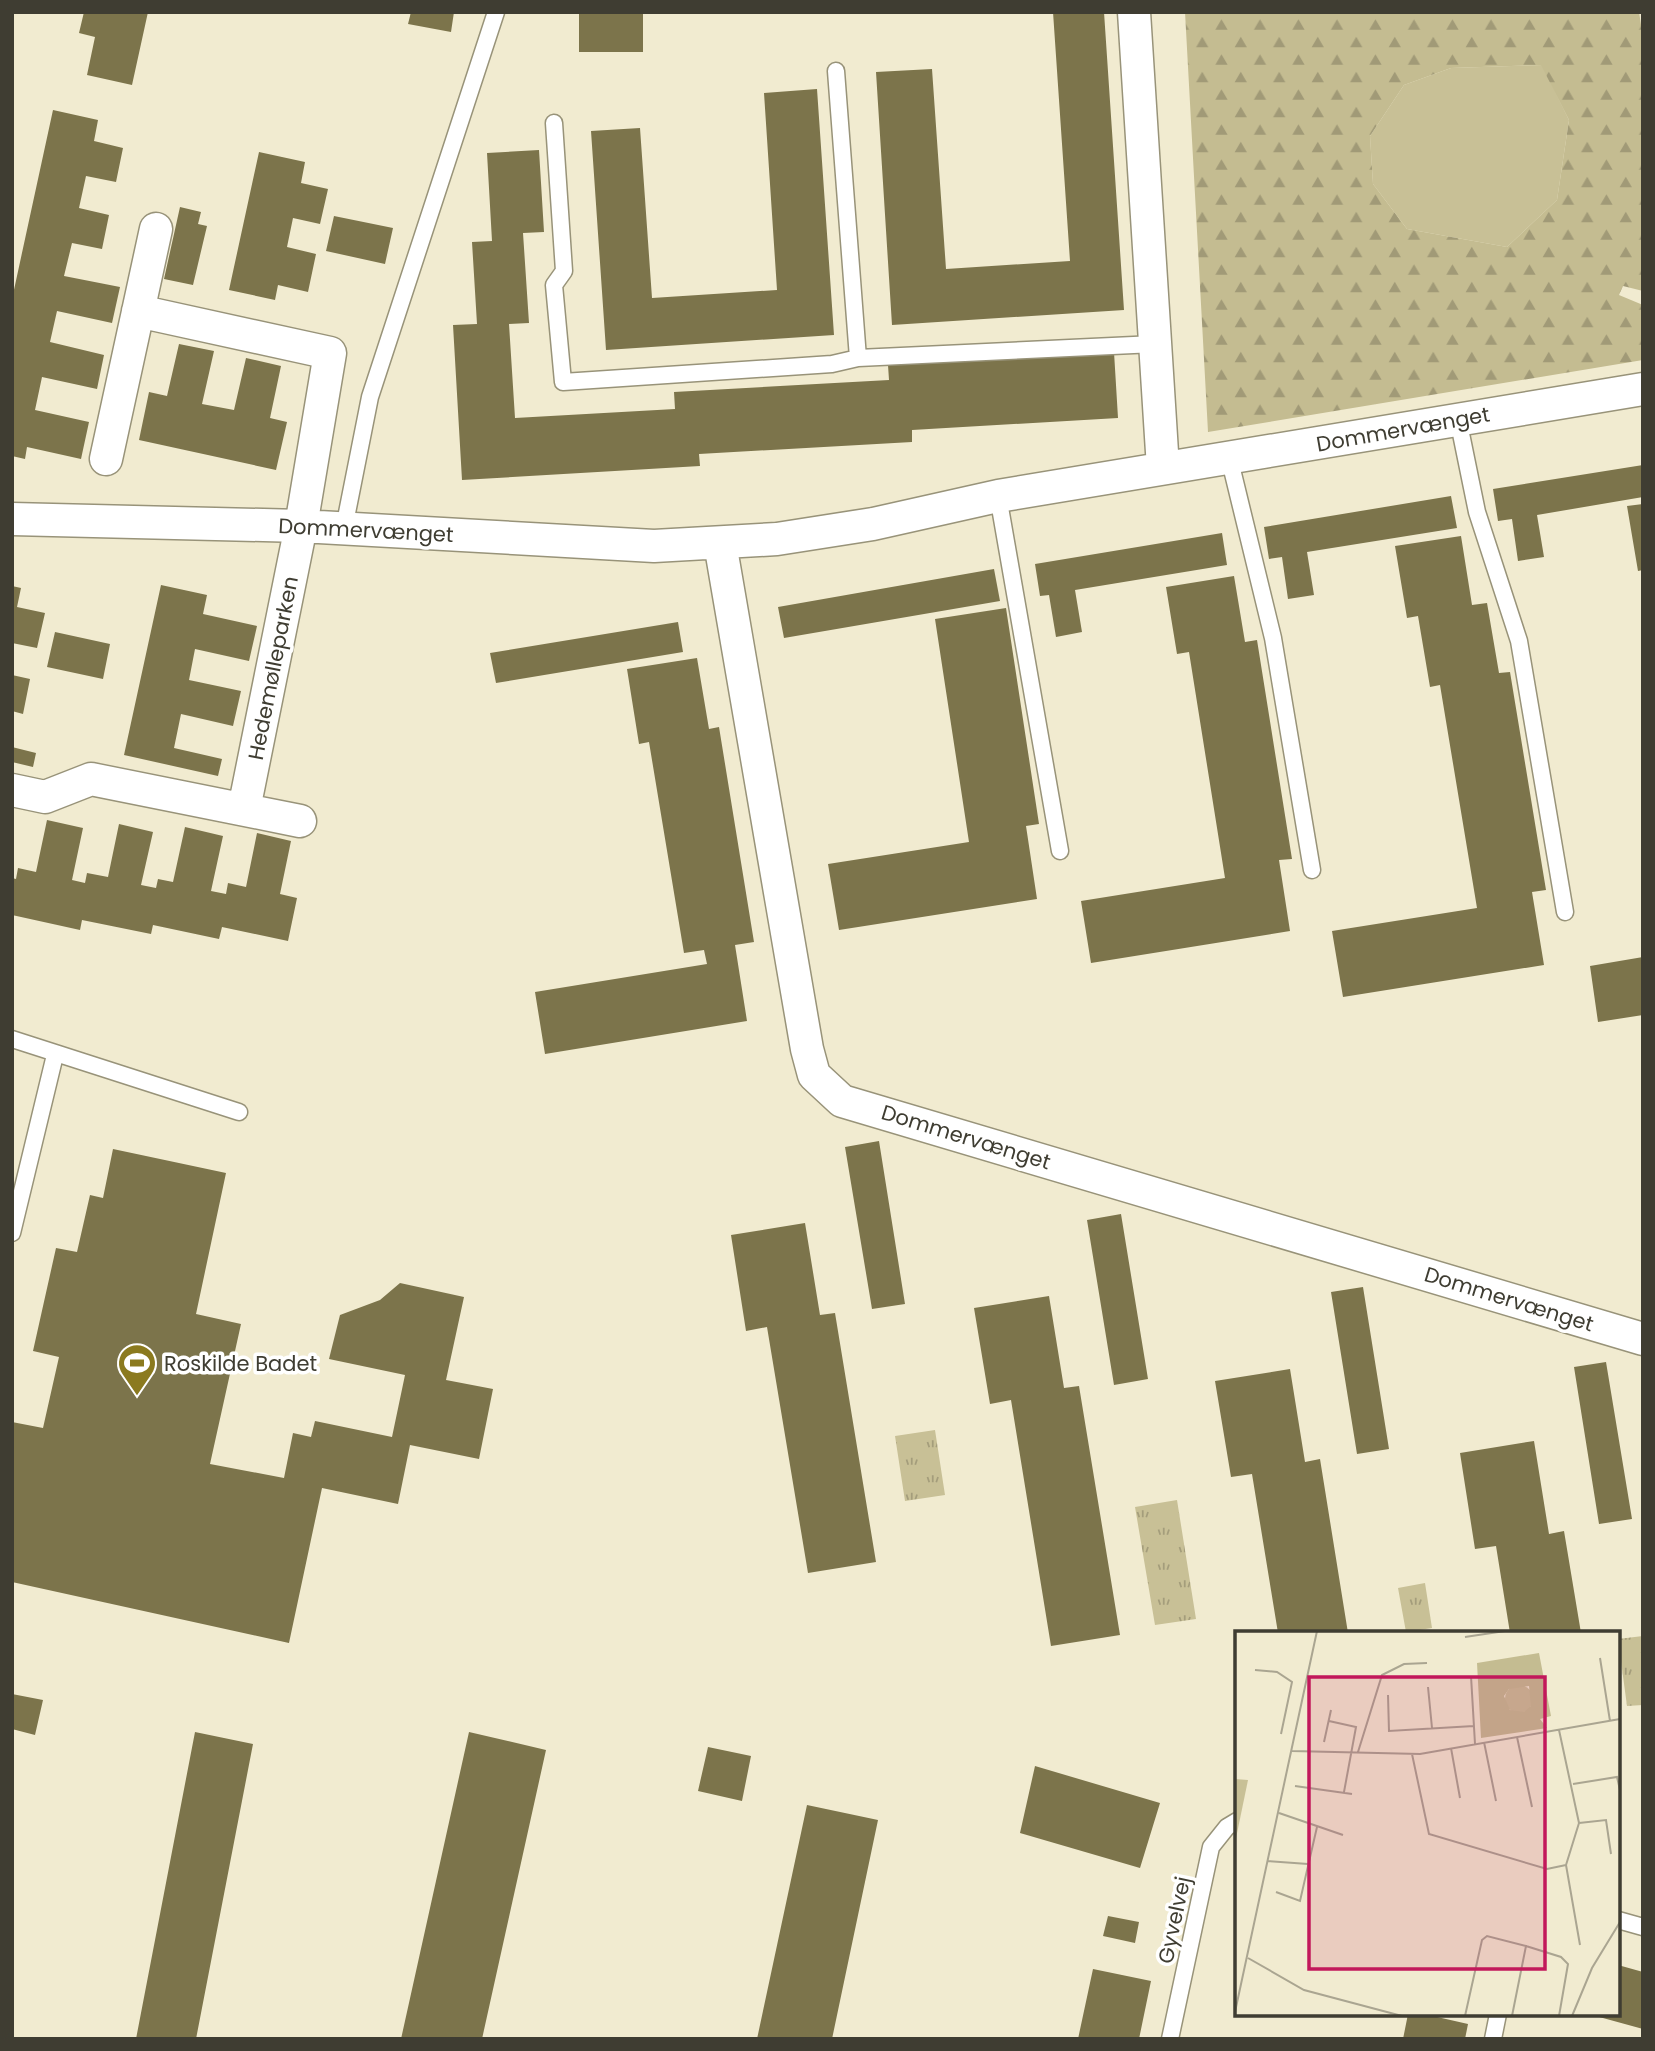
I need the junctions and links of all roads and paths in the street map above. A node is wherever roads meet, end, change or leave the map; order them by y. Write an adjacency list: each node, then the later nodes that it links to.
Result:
1 (496, 12): 17 (lane)
2 (1134, 12): 7 (street)
3 (836, 71): 8 (lane)
4 (554, 124): 8 (lane)
5 (156, 229): 6 (street)
6 (138, 311): 12 (street); 16 (street, Hedemølleparken)
7 (1155, 344): 8 (lane); 13 (street)
8 (858, 358)
9 (1643, 389): 10 (street, Dommervænget)
10 (1458, 419): 11 (street, Dommervænget); 24 (lane)
11 (1229, 457): 13 (street, Dommervænget); 23 (lane)
12 (106, 459)
13 (1163, 468): 14 (street, Dommervænget)
14 (998, 496): 18 (street, Dommervænget); 22 (lane)
15 (12, 519): 16 (street, Dommervænget)
16 (301, 526): 17 (street, Dommervænget); 20 (street, Hedemølleparken)
17 (344, 528): 18 (street, Dommervænget)
18 (720, 543): 29 (street, Dommervænget)
19 (12, 790): 20 (street)
20 (244, 809): 21 (street)
21 (300, 821)
22 (1060, 851)
23 (1312, 870)
24 (1565, 912)
25 (12, 1038): 26 (lane)
26 (55, 1055): 27 (lane); 28 (lane)
27 (239, 1112)
28 (12, 1233)
29 (1643, 1339)
30 (1235, 1822): 34 (lane, Gyvelvej)
31 (1620, 1921): 32 (lane)
32 (1643, 1927)
33 (1498, 2016): 35 (lane)
34 (1170, 2039)
35 (1493, 2039)

